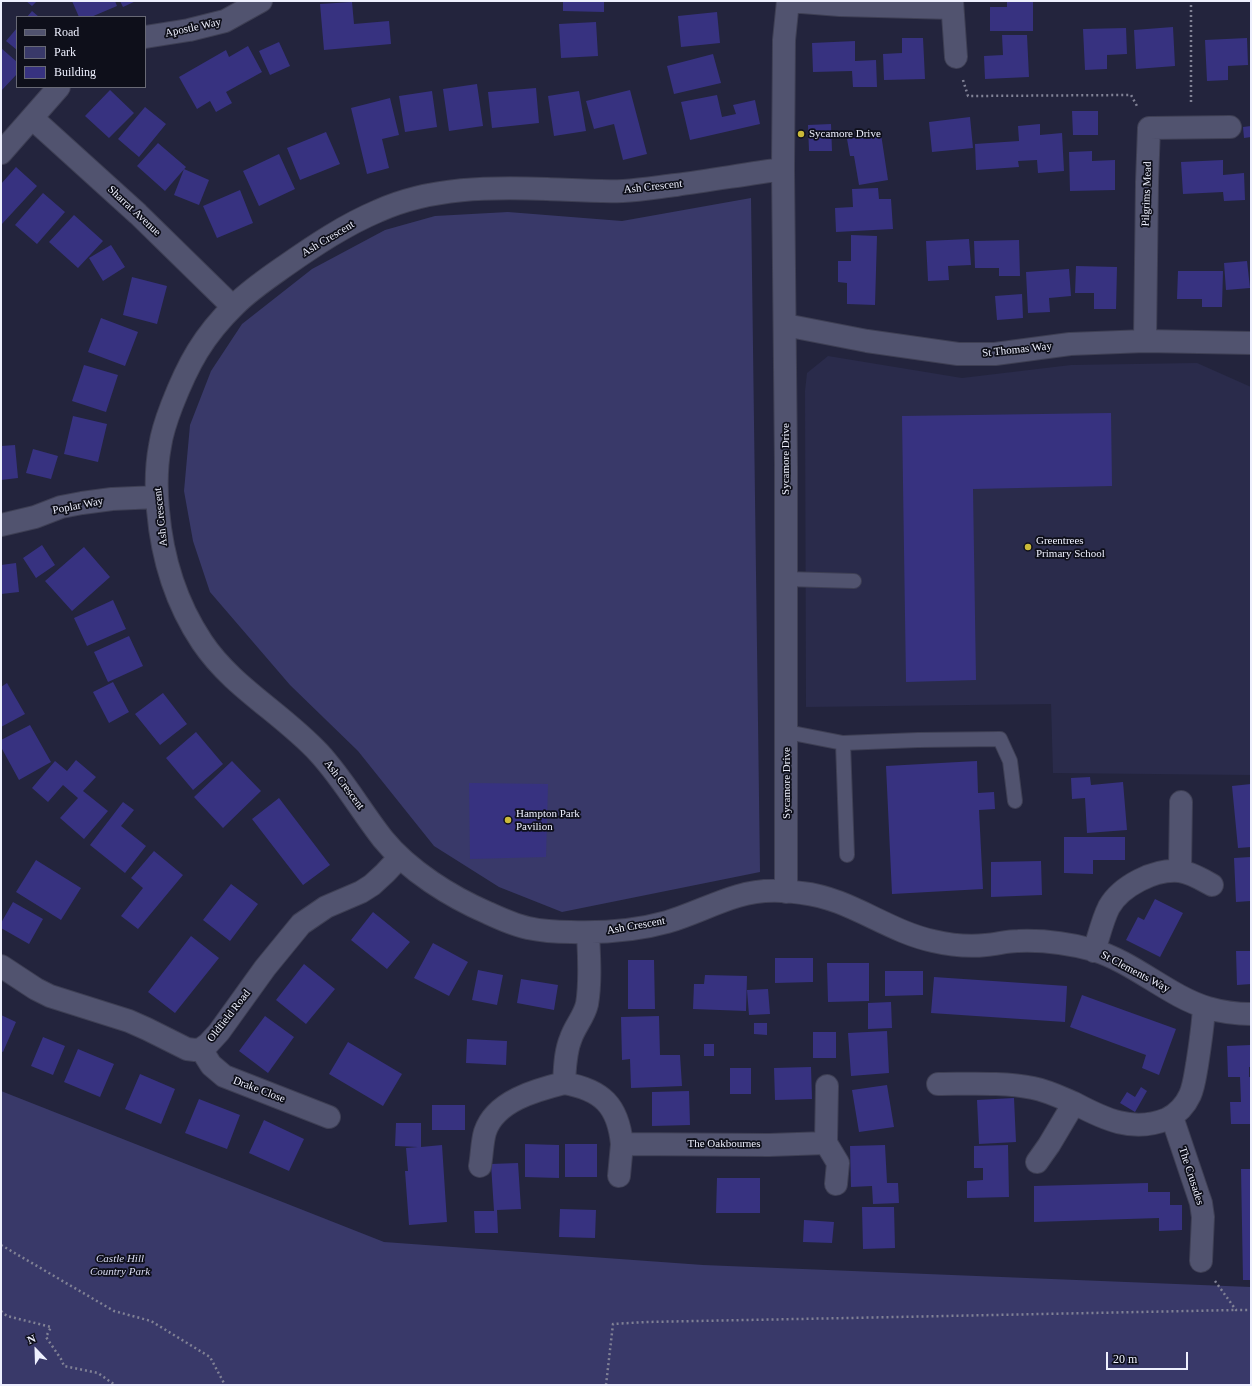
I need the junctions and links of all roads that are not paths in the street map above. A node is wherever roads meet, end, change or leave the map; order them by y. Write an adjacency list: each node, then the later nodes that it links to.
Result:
1 (261, 1): 4 (street, Apostle Way)
2 (788, 1): 3 (street); 10 (street, Sycamore Drive)
3 (952, 5): 5 (street)
4 (146, 37)
5 (956, 57)
6 (58, 88): 7 (street)
7 (32, 118): 9 (street); 11 (street, Sharrat Avenue)
8 (1230, 127): 13 (street, Pilgrims Mead)
9 (1, 153)
10 (783, 169): 11 (street, Ash Crescent); 12 (street, Sycamore Drive)
11 (233, 307): 15 (street, Ash Crescent)
12 (785, 325): 13 (street, St Thomas Way); 17 (street, Sycamore Drive)
13 (1145, 341): 14 (street, St Thomas Way)
14 (1251, 344)
15 (157, 497): 16 (street, Poplar Way); 24 (street, Ash Crescent)
16 (1, 525)
17 (786, 579): 18 (lane); 19 (street, Sycamore Drive)
18 (854, 581)
19 (787, 732): 20 (lane); 27 (street, Sycamore Drive)
20 (843, 743): 21 (lane); 23 (lane)
21 (1015, 801)
22 (1181, 802): 25 (street)
23 (847, 855)
24 (400, 857): 28 (street, Ash Crescent); 33 (street, Oldfield Road)
25 (1180, 871): 26 (street); 29 (street)
26 (1212, 886)
27 (786, 892): 28 (street, Ash Crescent); 29 (street, St Clements Way)
28 (588, 933): 34 (street)
29 (1094, 951): 31 (street, St Clements Way)
30 (1, 966): 33 (street, Oldfield Road)
31 (1204, 1007): 32 (street, St Clements Way); 39 (street)
32 (1251, 1014)
33 (201, 1049): 38 (street, Drake Close)
34 (564, 1084): 41 (street); 43 (street)
35 (938, 1084): 37 (street)
36 (827, 1086): 40 (street)
37 (1074, 1103): 39 (street); 42 (street)
38 (329, 1117)
39 (1172, 1117): 46 (street, The Crusades)
40 (826, 1143): 41 (street, The Oakbournes); 45 (street)
41 (622, 1144): 44 (street)
42 (1037, 1162)
43 (480, 1166)
44 (619, 1176)
45 (836, 1184)
46 (1201, 1261)

